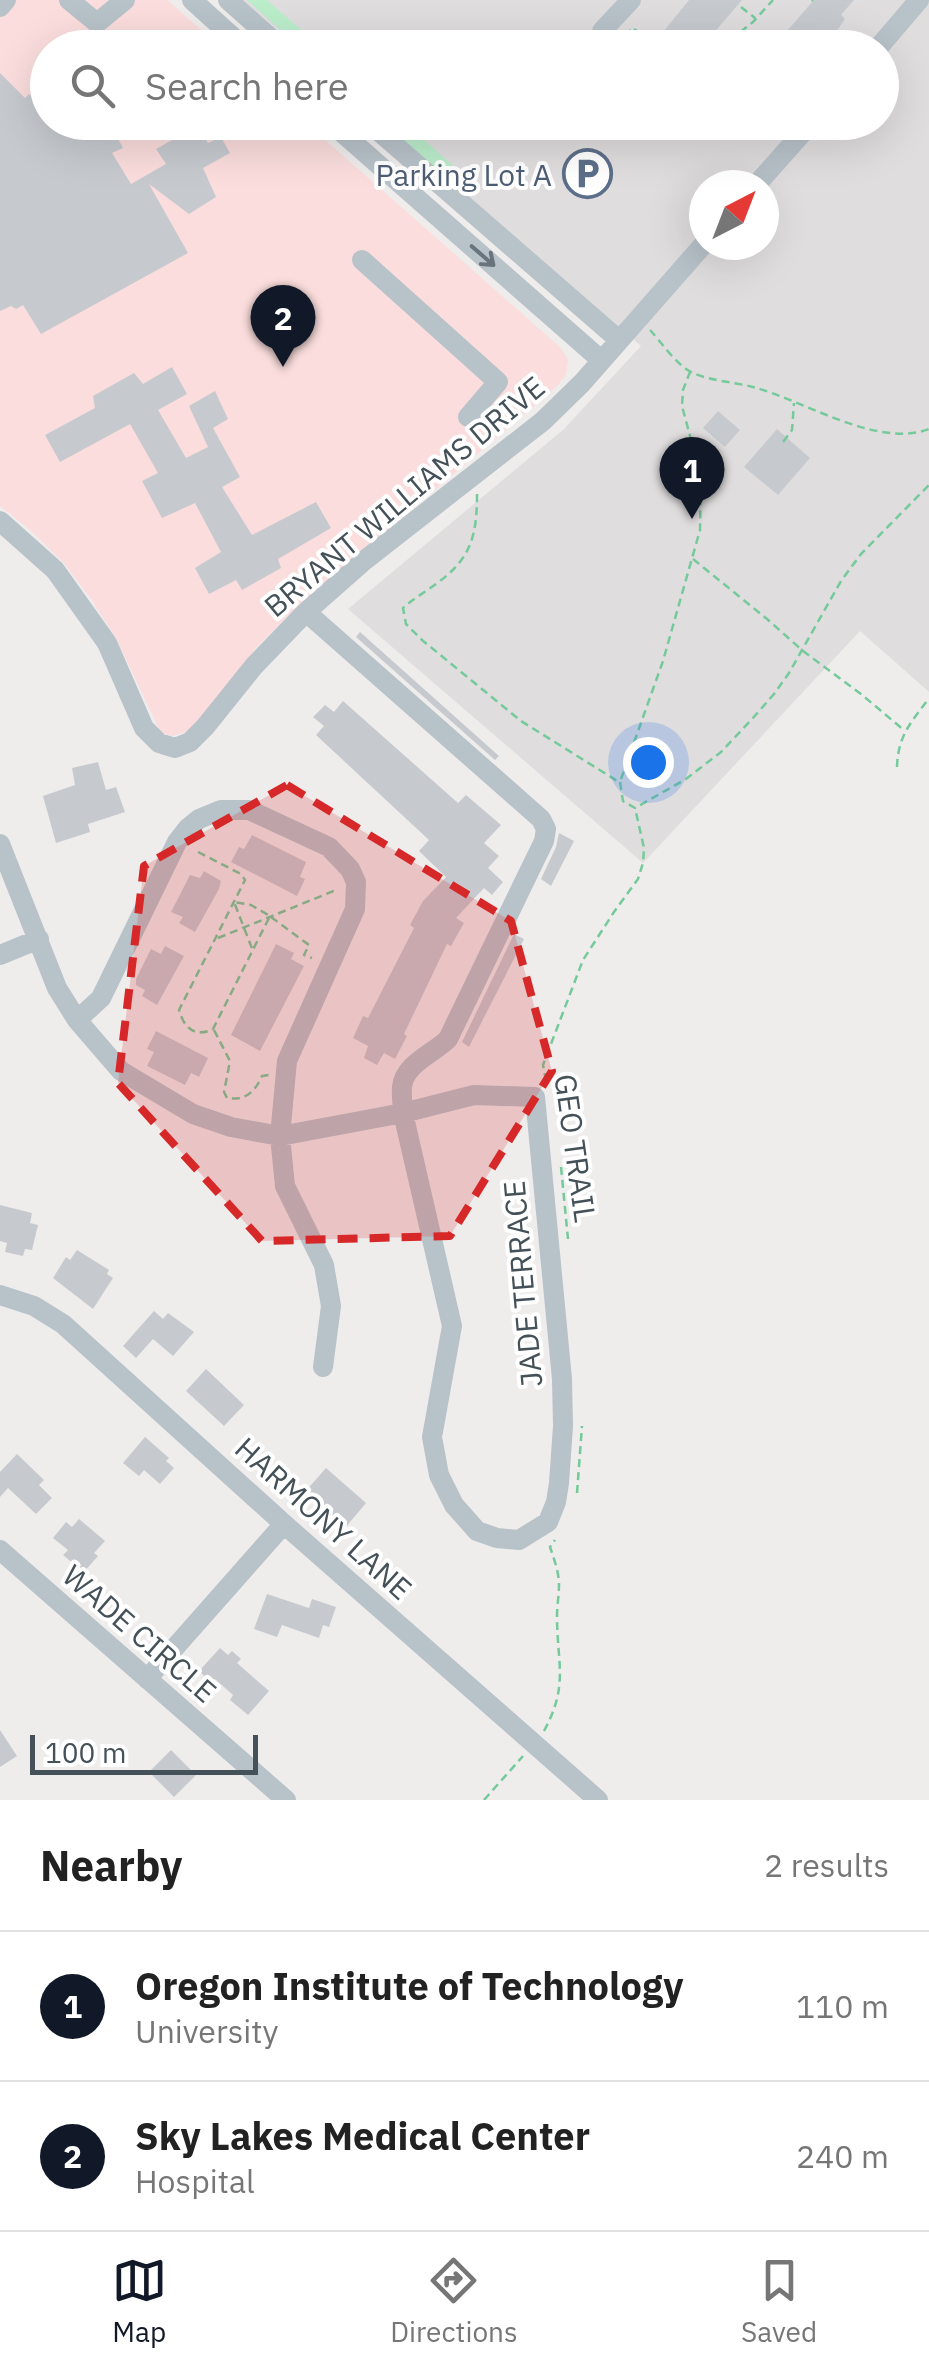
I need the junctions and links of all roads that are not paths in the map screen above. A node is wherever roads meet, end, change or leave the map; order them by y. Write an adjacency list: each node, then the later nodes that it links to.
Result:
1 (6, 0): 8 (street)
2 (70, 0): 3 (street)
3 (126, 0)
4 (192, 0): 9 (street)
5 (228, 0): 10 (street)
6 (631, 0): 11 (street)
7 (919, 0): 12 (street)
8 (0, 7)
9 (225, 30)
10 (262, 30)
11 (603, 30)
12 (893, 30)
13 (354, 140): 18 (street)
14 (388, 140): 17 (street)
15 (796, 140): 16 (street)
16 (769, 170)
17 (462, 205): 18 (street); 21 (street)
18 (446, 224): 22 (street, one-way to 22)
19 (362, 260): 23 (street)
20 (690, 260): 21 (street, BRYANT WILLIAMS DRIVE)
21 (619, 340): 22 (street, BRYANT WILLIAMS DRIVE)
22 (602, 360): 25 (street, BRYANT WILLIAMS DRIVE)
23 (468, 417)
24 (0, 521): 25 (street, BRYANT WILLIAMS DRIVE)
25 (306, 612): 30 (street)
26 (0, 844): 27 (street)
27 (38, 939): 28 (street); 29 (street)
28 (0, 955)
29 (77, 1020): 31 (street); 31 (street)
30 (403, 1113): 30 (street, JADE TERRACE); 31 (street)
31 (280, 1136): 33 (street)
32 (1, 1295): 34 (street, HARMONY LANE)
33 (323, 1367)
34 (284, 1524): 36 (street); 38 (street, HARMONY LANE)
35 (0, 1550): 36 (street, WADE CIRCLE)
36 (147, 1678): 37 (street, WADE CIRCLE)
37 (286, 1800)
38 (598, 1800)

